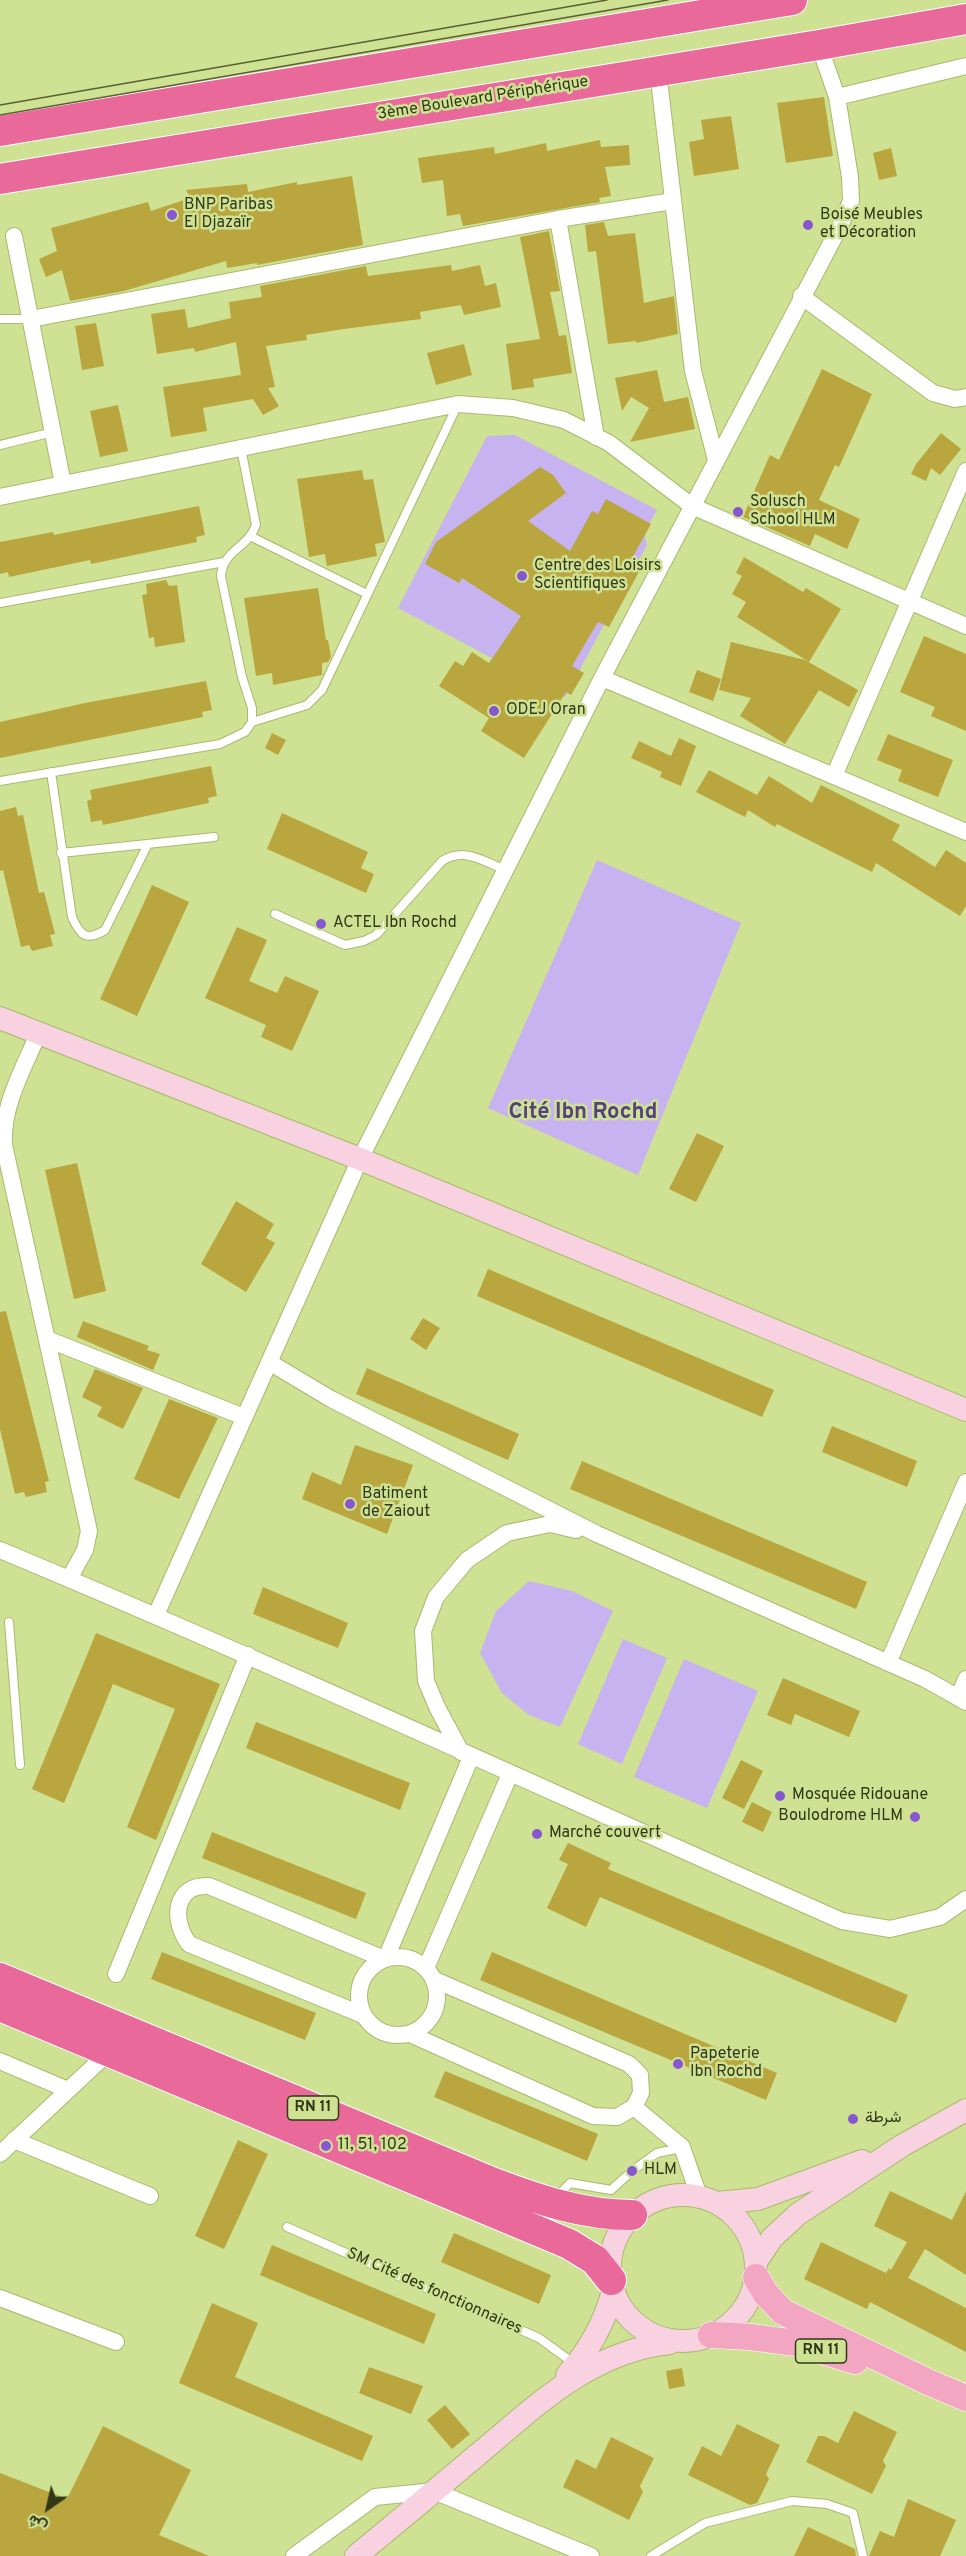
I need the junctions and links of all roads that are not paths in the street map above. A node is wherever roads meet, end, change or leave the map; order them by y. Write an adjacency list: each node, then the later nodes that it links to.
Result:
1 (792, 0): 7 (highway)
2 (966, 18): 3 (highway, 3ème Boulevard Périphérique)
3 (819, 45): 5 (highway, 3ème Boulevard Périphérique); 6 (street)
4 (966, 66): 6 (street)
5 (657, 71): 8 (highway, 3ème Boulevard Périphérique); 9 (street)
6 (837, 97): 12 (street)
7 (0, 131)
8 (0, 179)
9 (673, 201): 10 (street); 21 (street)
10 (558, 219): 14 (street); 18 (street)
11 (14, 236): 14 (street)
12 (801, 296): 15 (street); 21 (street)
13 (0, 319): 14 (lane)
14 (30, 320): 17 (street)
15 (966, 398)
16 (458, 404): 18 (street); 20 (street); 28 (lane)
17 (53, 432): 19 (lane); 23 (street)
18 (596, 436): 25 (street)
19 (0, 444)
20 (241, 448): 23 (street); 26 (lane)
21 (716, 460): 25 (street)
22 (966, 471): 29 (street)
23 (63, 484): 24 (street)
24 (0, 497)
25 (692, 506): 29 (street); 32 (street)
26 (252, 537): 27 (lane); 28 (lane)
27 (224, 562): 30 (lane); 33 (lane)
28 (367, 594): 33 (lane)
29 (910, 601): 31 (street); 35 (street)
30 (0, 603)
31 (966, 626)
32 (602, 678): 35 (street); 41 (street)
33 (252, 722): 34 (lane)
34 (51, 772): 36 (lane); 40 (lane)
35 (834, 776): 37 (street)
36 (0, 781)
37 (966, 832)
38 (214, 837): 39 (lane)
39 (148, 844): 40 (lane); 40 (lane)
40 (61, 853)
41 (506, 870): 42 (lane); 45 (street)
42 (275, 915)
43 (0, 1018): 44 (street)
44 (38, 1034): 45 (street); 46 (street)
45 (360, 1160): 47 (street); 48 (street)
46 (47, 1339): 49 (street); 53 (street)
47 (268, 1362): 49 (street); 51 (street)
48 (966, 1410)
49 (244, 1417): 54 (street)
50 (966, 1482): 57 (street)
51 (597, 1534): 57 (street); 60 (street)
52 (0, 1550): 53 (street)
53 (69, 1579): 54 (street)
54 (156, 1615): 56 (street)
55 (9, 1622): 61 (lane)
56 (248, 1655): 60 (street); 65 (street)
57 (888, 1663): 59 (street)
58 (966, 1679): 59 (street)
59 (963, 1699)
60 (466, 1755): 62 (street); 64 (street)
61 (20, 1765)
62 (510, 1774): 63 (street); 66 (street)
63 (966, 1899)
64 (385, 1958): 66 (street); 69 (street); 69 (street)
65 (116, 1974)
66 (430, 1974): 70 (street); 74 (street)
67 (0, 1978): 82 (highway, RN 11)
68 (0, 2006): 71 (highway, RN 11)
69 (363, 2015): 70 (street)
70 (410, 2034): 74 (street)
71 (109, 2052): 73 (street); 86 (highway, RN 11)
72 (0, 2061): 73 (street)
73 (68, 2090): 76 (street)
74 (634, 2107): 78 (street)
75 (966, 2110): 77 (street)
76 (14, 2140): 79 (street); 80 (street)
77 (903, 2145): 81 (street); 85 (street)
78 (682, 2147): 81 (street); 82 (lane)
79 (0, 2154)
80 (150, 2196)
81 (708, 2200): 83 (street); 85 (street)
82 (551, 2204): 83 (highway, RN 11)
83 (632, 2215): 86 (street)
84 (287, 2227): 90 (lane, SM Cité des fonctionnaires)
85 (756, 2270): 88 (street); 91 (main road, RN 11)
86 (612, 2286): 88 (street); 90 (street)
87 (0, 2298): 89 (street)
88 (700, 2338): 91 (main road, RN 11); 92 (street)
89 (116, 2342)
90 (576, 2365): 92 (street)
91 (928, 2382): 93 (main road, RN 11)
92 (548, 2396): 94 (street)
93 (966, 2398)
94 (434, 2491): 95 (street); 96 (street); 97 (street)
95 (294, 2556)
96 (356, 2556)
97 (591, 2556)
98 (651, 2556): 99 (lane)
99 (863, 2556)

